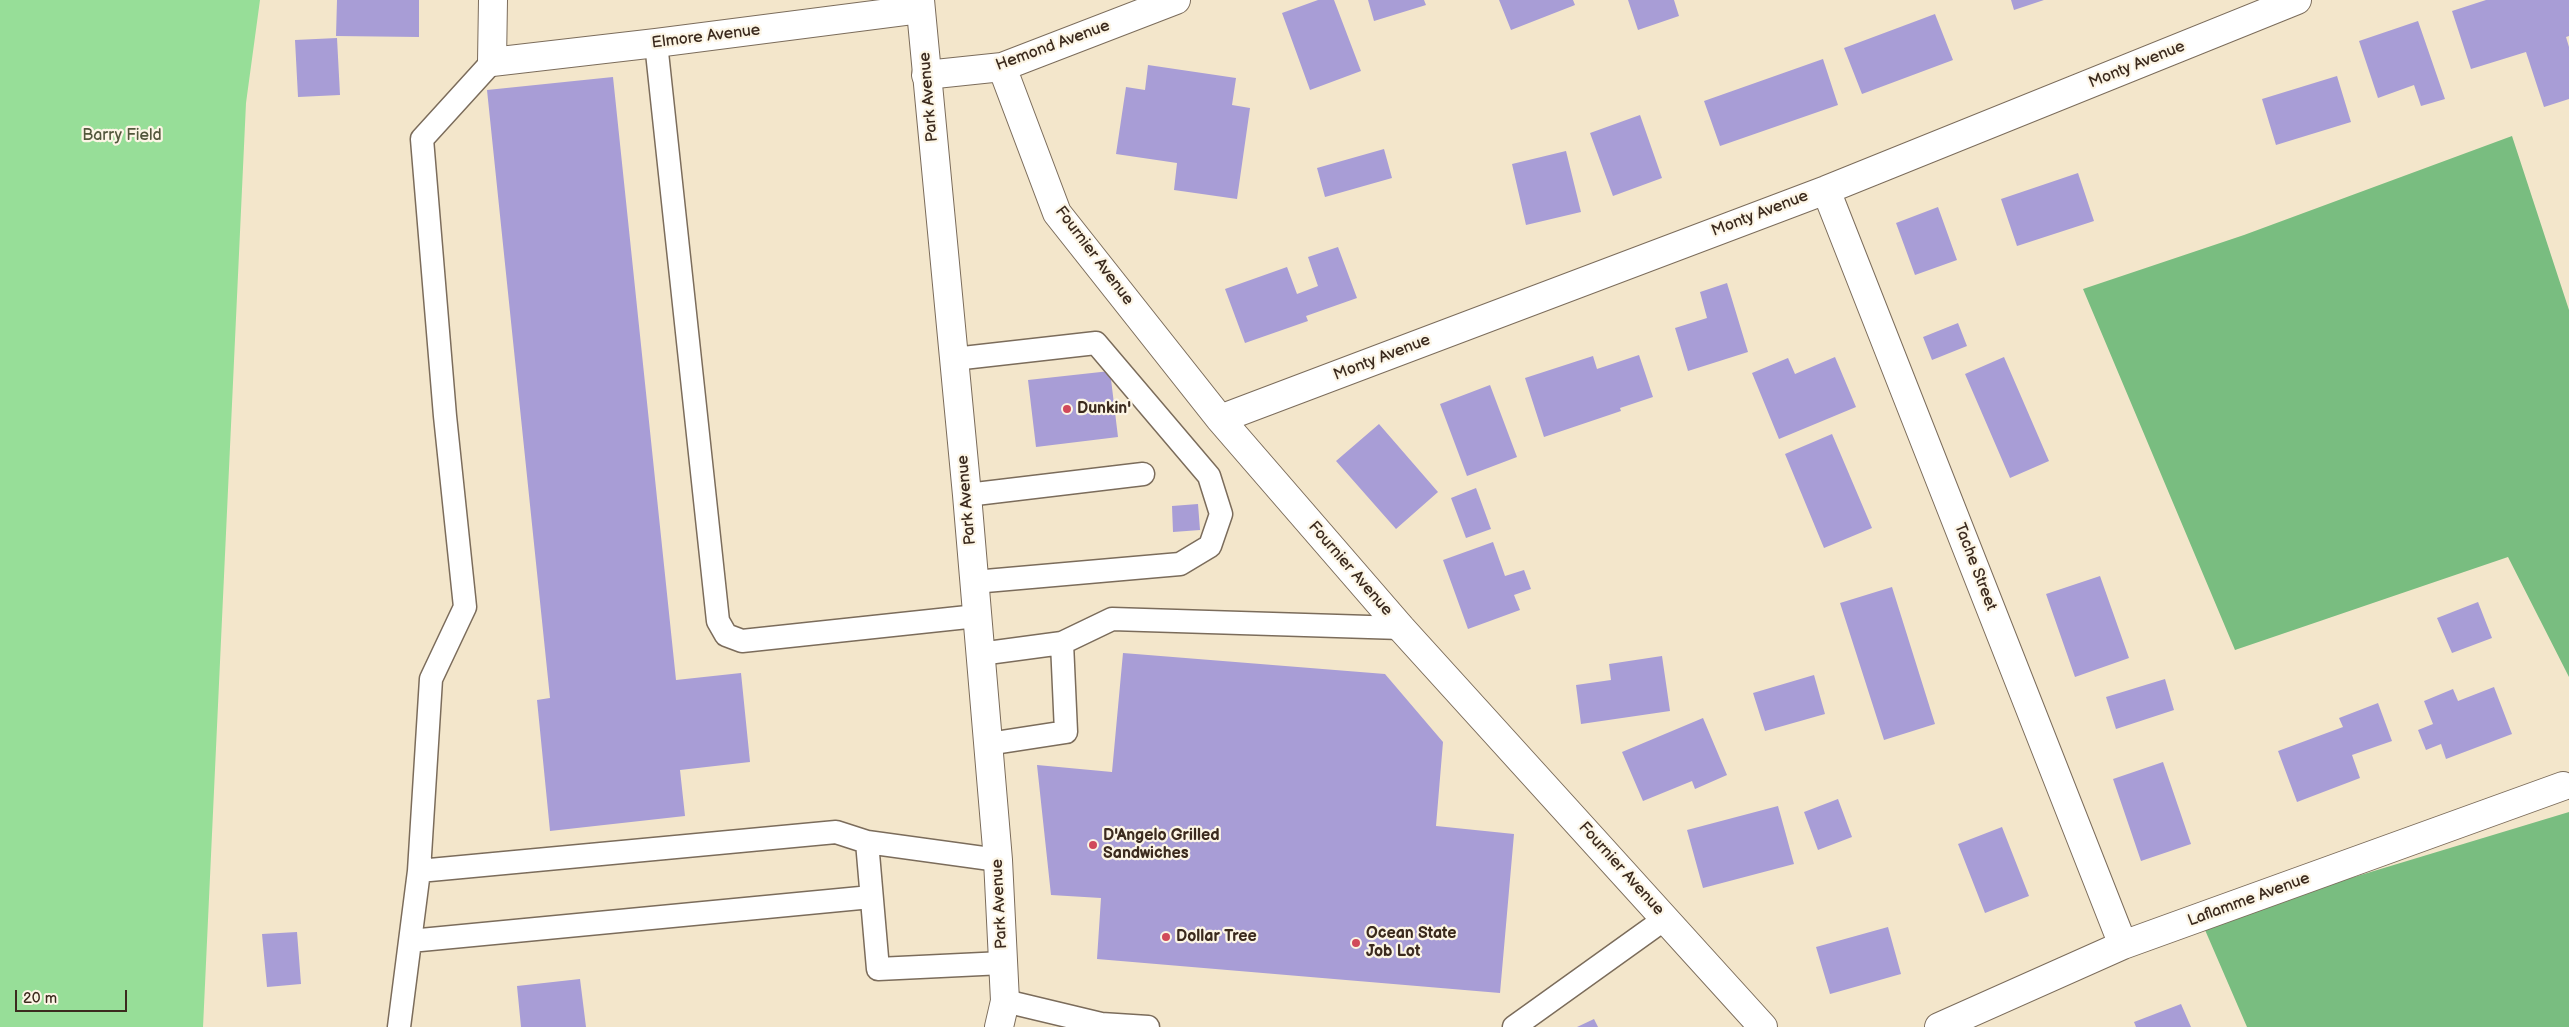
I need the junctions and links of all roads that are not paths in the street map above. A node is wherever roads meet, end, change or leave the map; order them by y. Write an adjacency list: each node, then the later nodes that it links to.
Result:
1 (493, 0): 6 (street)
2 (2297, 0): 9 (street, Monty Avenue)
3 (1165, 2): 7 (street, Hemond Avenue)
4 (920, 4): 5 (street, Elmore Avenue); 8 (street, Park Avenue)
5 (656, 43): 6 (street, Elmore Avenue); 15 (lane)
6 (492, 62): 23 (lane)
7 (1002, 68): 8 (street, Hemond Avenue); 11 (street, Fournier Avenue)
8 (926, 75): 10 (street, Park Avenue)
9 (1826, 190): 11 (street, Monty Avenue); 27 (street, Tache Street)
10 (954, 359): 13 (street, Park Avenue); 14 (lane)
11 (1220, 419): 16 (street, Fournier Avenue)
12 (1143, 474): 13 (lane)
13 (967, 495): 14 (street, Park Avenue)
14 (974, 582): 15 (street, Park Avenue)
15 (977, 616): 18 (street, Park Avenue)
16 (1401, 628): 17 (lane); 25 (street, Fournier Avenue)
17 (1062, 643): 18 (lane); 19 (lane)
18 (980, 654): 19 (street, Park Avenue)
19 (988, 744): 22 (street, Park Avenue)
20 (2563, 786): 27 (street, Laflamme Avenue)
21 (867, 842): 22 (lane); 23 (lane); 24 (lane)
22 (998, 860): 28 (street, Park Avenue)
23 (420, 871): 26 (lane)
24 (872, 896): 26 (lane); 28 (lane)
25 (1666, 918): 35 (lane); 36 (street, Fournier Avenue)
26 (410, 941): 31 (lane)
27 (2123, 945): 37 (street, Laflamme Avenue)
28 (1003, 963): 29 (street, Park Avenue)
29 (1005, 1001): 30 (lane); 32 (street, Park Avenue); 33 (street)
30 (1102, 1025): 34 (lane)
31 (399, 1027)
32 (999, 1027)
33 (1022, 1027)
34 (1148, 1027)
35 (1514, 1027)
36 (1763, 1027)
37 (1939, 1027)

